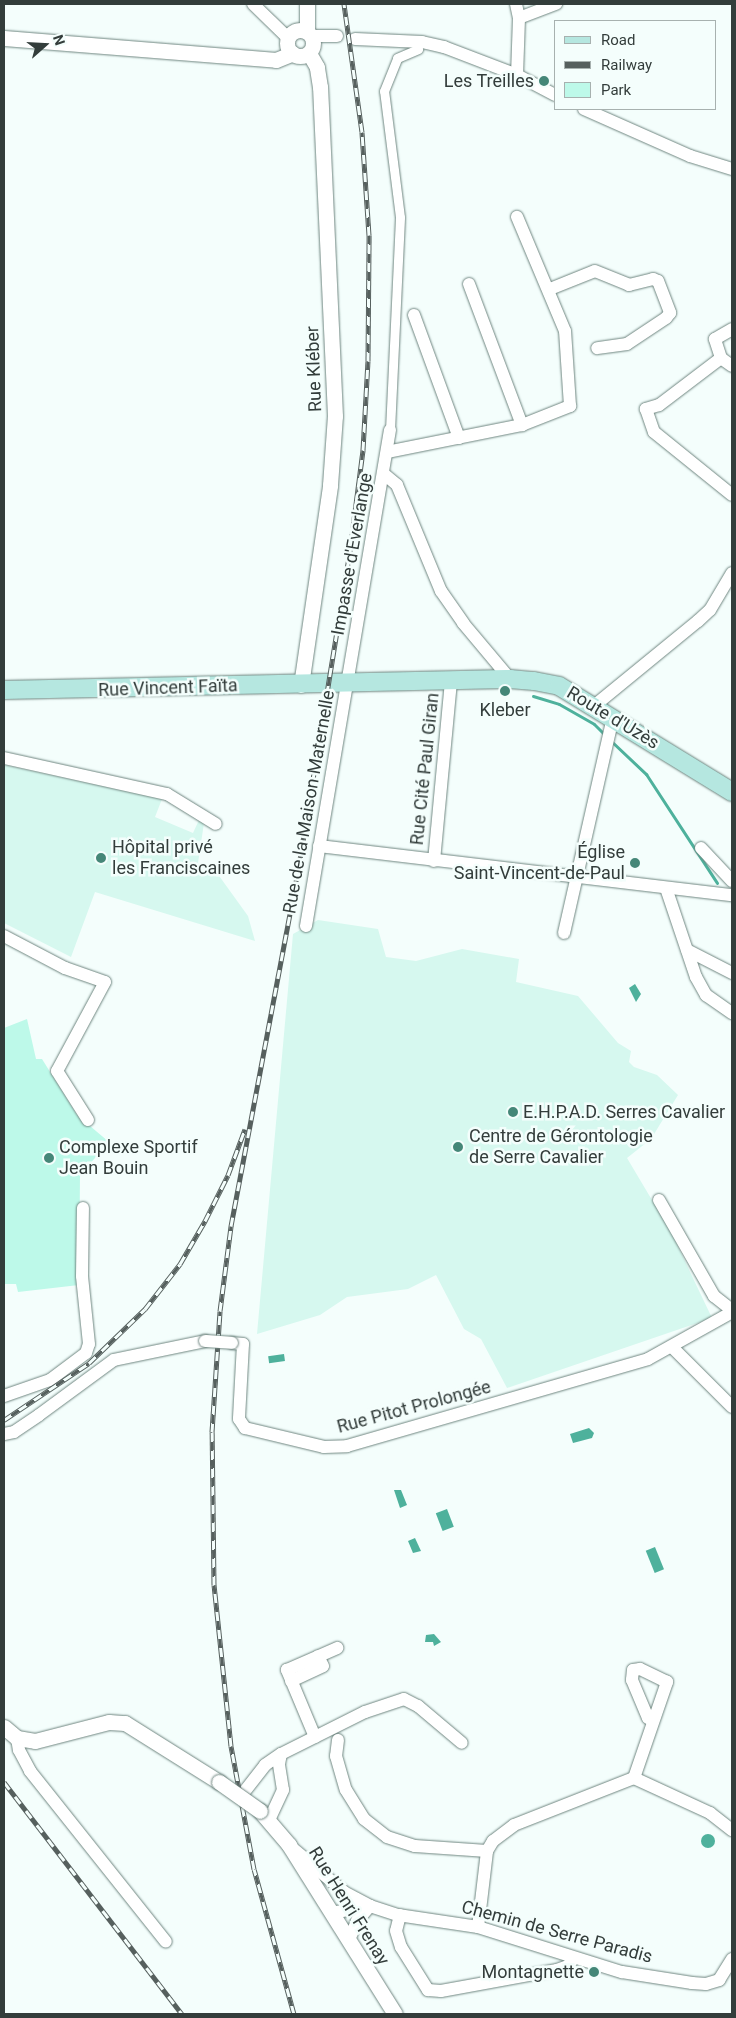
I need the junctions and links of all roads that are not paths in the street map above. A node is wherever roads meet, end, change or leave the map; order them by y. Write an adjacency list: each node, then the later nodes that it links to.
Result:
1 (253, 4): 9 (street)
2 (307, 4): 6 (street)
3 (516, 4): 5 (street)
4 (556, 4): 5 (street)
5 (519, 18): 14 (street)
6 (309, 34): 7 (street); 9 (street); 12 (street)
7 (337, 36)
8 (4, 38): 13 (street)
9 (288, 38): 13 (street)
10 (355, 39): 14 (street)
11 (418, 49): 27 (street)
12 (309, 53): 13 (street); 36 (street, Rue Kléber)
13 (293, 54)
14 (517, 74): 15 (street)
15 (554, 94)
16 (586, 110): 17 (street)
17 (732, 169)
18 (517, 217): 20 (street)
19 (469, 284): 26 (street)
20 (550, 289): 23 (street); 26 (street)
21 (414, 315): 28 (street)
22 (732, 330): 24 (street)
23 (597, 348)
24 (721, 358): 25 (street); 31 (street)
25 (732, 366)
26 (522, 425): 28 (street)
27 (390, 430): 29 (street, Impasse d'Everlange)
28 (459, 438): 29 (street)
29 (387, 452): 30 (street, Impasse d'Everlange)
30 (384, 474): 33 (street); 35 (street, Impasse d'Everlange)
31 (732, 495)
32 (732, 573): 38 (street)
33 (510, 679): 34 (main road, Route d'Uzès); 38 (main road, Route d'Uzès)
34 (451, 680): 35 (main road, Route d'Uzès); 45 (street, Rue Cité Paul Giran)
35 (340, 684): 36 (main road, Rue Vincent Faïta); 43 (street, Rue de la Maison Maternelle)
36 (301, 685): 37 (main road, Rue Vincent Faïta)
37 (4, 690)
38 (594, 706): 39 (main road, Route d'Uzès)
39 (613, 717): 41 (main road, Route d'Uzès); 46 (street)
40 (4, 758): 42 (street)
41 (732, 792)
42 (216, 824)
43 (319, 846): 45 (street); 50 (street, Rue de la Maison Maternelle)
44 (701, 848): 47 (street)
45 (434, 861): 46 (street)
46 (575, 877): 48 (street); 51 (street)
47 (732, 881)
48 (666, 888): 49 (street); 53 (street)
49 (732, 895)
50 (306, 926)
51 (564, 933)
52 (4, 936): 56 (street)
53 (686, 950): 54 (street); 55 (street)
54 (732, 973)
55 (732, 1013)
56 (88, 1120)
57 (659, 1200): 59 (street)
58 (82, 1208): 61 (street)
59 (732, 1311): 60 (street)
60 (672, 1347): 62 (street); 63 (street, Rue Pitot Prolongée, bridge)
61 (4, 1396)
62 (732, 1407)
63 (4, 1434)
64 (337, 1648): 67 (street)
65 (652, 1720): 74 (street)
66 (4, 1728): 68 (street)
67 (316, 1737): 70 (street); 71 (street)
68 (17, 1738): 75 (street, bridge); 86 (street)
69 (338, 1740): 79 (street)
70 (462, 1743)
71 (281, 1754): 72 (street); 73 (street)
72 (260, 1772): 73 (street); 75 (street)
73 (281, 1778): 76 (street)
74 (634, 1778): 77 (street); 79 (street)
75 (241, 1796): 76 (street, bridge)
76 (265, 1815): 78 (street, Rue Henri Frenay)
77 (732, 1830)
78 (289, 1845): 80 (street); 82 (street, Rue Henri Frenay)
79 (487, 1851): 84 (street)
80 (344, 1892): 81 (street); 82 (street)
81 (370, 1906): 82 (street, Chemin de Serre Paradis); 83 (street, Chemin de Serre Paradis); 85 (street)
82 (328, 1907): 85 (street, Rue Henri Frenay)
83 (400, 1915): 84 (street, Chemin de Serre Paradis); 87 (street)
84 (478, 1927): 87 (street, Chemin de Serre Paradis)
85 (349, 1940): 89 (street, Rue Henri Frenay)
86 (166, 1942)
87 (573, 1959): 88 (street, Chemin de Serre Paradis)
88 (732, 1959)
89 (395, 2014)

